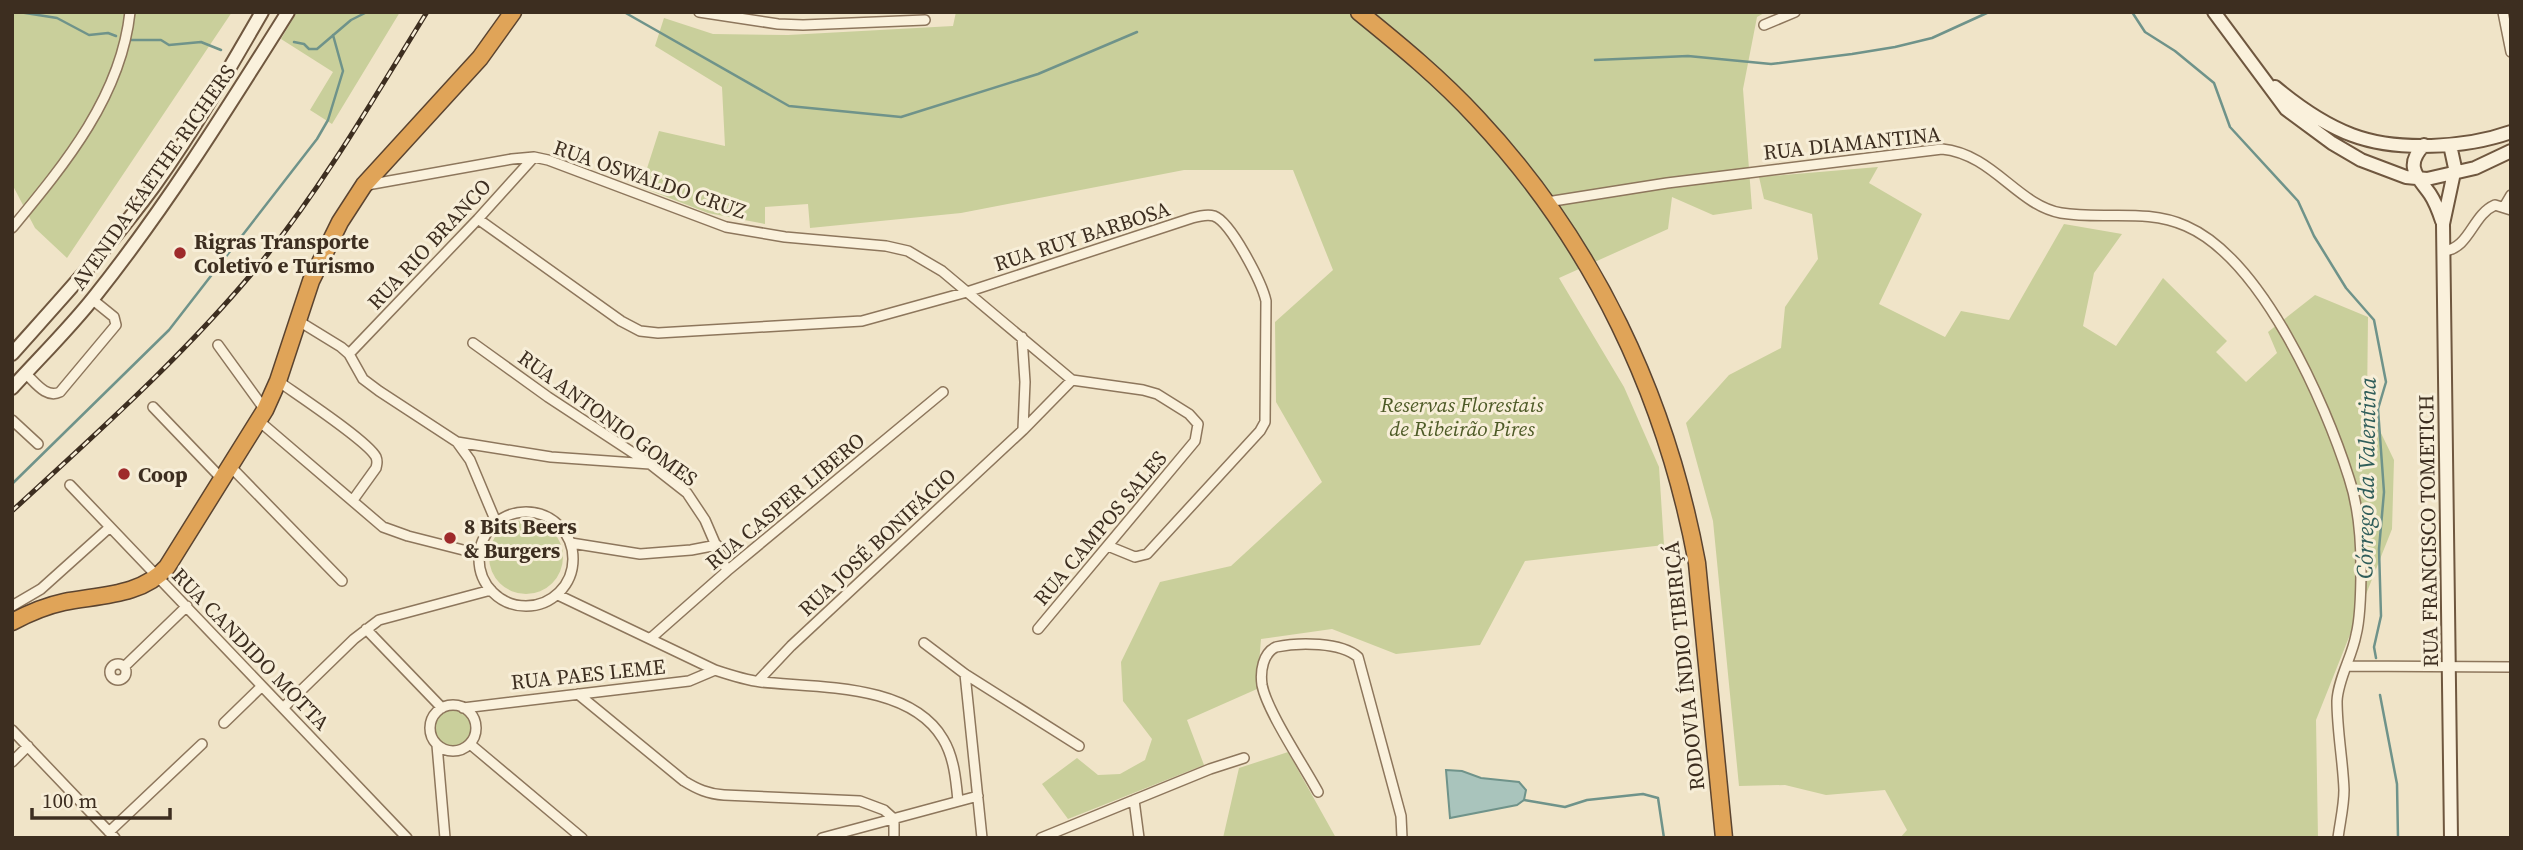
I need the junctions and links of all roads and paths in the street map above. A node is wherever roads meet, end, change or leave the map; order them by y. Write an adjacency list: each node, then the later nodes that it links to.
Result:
1 (130, 12): 31 (street)
2 (262, 12): 27 (main road, AVENIDA KAETHE RICHERS)
3 (288, 12): 29 (main road, AVENIDA KAETHE RICHERS)
4 (513, 12): 22 (highway)
5 (699, 12): 10 (street)
6 (1359, 12): 25 (highway, RODOVIA ÍNDIO TIBIRIÇÁ)
7 (1795, 12): 11 (street)
8 (2214, 12): 13 (main road)
9 (2503, 12): 12 (street)
10 (925, 20)
11 (1764, 25)
12 (2511, 52)
13 (2255, 67): 15 (main road); 21 (main road)
14 (2511, 132): 16 (main road)
15 (2424, 145): 16 (main road); 21 (main road)
16 (2450, 145): 20 (main road, RUA FRANCISCO TOMETICH)
17 (2511, 151): 19 (main road)
18 (534, 158): 22 (street, RUA OSWALDO CRUZ); 28 (street, RUA RIO BRANCO); 33 (street, RUA OSWALDO CRUZ)
19 (2475, 168): 20 (main road); 23 (main road)
20 (2454, 174): 21 (main road); 23 (main road, RUA FRANCISCO TOMETICH)
21 (2417, 178): 30 (main road, RUA FRANCISCO TOMETICH)
22 (364, 186): 35 (highway)
23 (2449, 193): 30 (main road, RUA FRANCISCO TOMETICH)
24 (2511, 195): 26 (street)
25 (1547, 202): 75 (street, RUA DIAMANTINA); 111 (highway, RODOVIA ÍNDIO TIBIRIÇÁ)
26 (2507, 208): 32 (street)
27 (134, 211): 29 (main road); 39 (main road, AVENIDA KAETHE RICHERS)
28 (478, 219): 33 (street, RUA RUY BARBOSA); 40 (street, RUA RIO BRANCO)
29 (148, 224): 34 (main road, AVENIDA KAETHE RICHERS)
30 (2443, 225): 32 (main road, RUA FRANCISCO TOMETICH)
31 (12, 228)
32 (2444, 251): 77 (main road, RUA FRANCISCO TOMETICH)
33 (967, 292): 36 (street, RUA OSWALDO CRUZ); 60 (street, RUA RUY BARBOSA)
34 (93, 300): 41 (main road, AVENIDA KAETHE RICHERS); 41 (street)
35 (297, 320): 40 (street); 43 (highway)
36 (1021, 337): 42 (street, RUA OSWALDO CRUZ); 49 (street)
37 (473, 343): 52 (street, RUA ANTONIO GOMES)
38 (218, 345): 47 (street)
39 (12, 354)
40 (349, 354): 50 (street)
41 (25, 373): 44 (main road, AVENIDA KAETHE RICHERS)
42 (1072, 380): 49 (street, RUA JOSÉ BONIFÁCIO); 60 (street, RUA CAMPOS SALES)
43 (278, 381): 47 (highway); 55 (street)
44 (12, 388)
45 (943, 392): 62 (street, RUA CASPER LIBERO)
46 (153, 407): 53 (street)
47 (262, 415): 53 (highway); 55 (street)
48 (12, 420): 51 (street)
49 (1023, 430): 81 (street, RUA JOSÉ BONIFÁCIO)
50 (457, 442): 52 (street); 56 (street)
51 (38, 444)
52 (650, 464): 59 (street, RUA ANTONIO GOMES)
53 (225, 472): 63 (highway); 64 (street)
54 (70, 485): 57 (street, RUA CANDIDO MOTTA)
55 (353, 500): 61 (street)
56 (496, 523): 58 (street); 61 (street)
57 (110, 527): 63 (street, RUA CANDIDO MOTTA); 67 (street)
58 (571, 543): 59 (street); 66 (street)
59 (716, 545): 62 (street, RUA ANTONIO GOMES)
60 (1108, 546): 72 (street, RUA CAMPOS SALES)
61 (480, 554): 65 (street)
62 (727, 571): 73 (street, RUA CASPER LIBERO)
63 (158, 577): 67 (highway); 69 (street, RUA CANDIDO MOTTA)
64 (342, 581)
65 (491, 590): 66 (street); 71 (street)
66 (558, 595): 73 (street)
67 (33, 604): 68 (street); 70 (highway)
68 (12, 606)
69 (187, 606): 76 (street); 82 (street, RUA CANDIDO MOTTA)
70 (12, 622)
71 (366, 629): 84 (street); 85 (street)
72 (1038, 629)
73 (651, 638): 79 (street)
74 (924, 643): 80 (street)
75 (2347, 666): 77 (street); 112 (street, RUA DIAMANTINA)
76 (124, 667)
77 (2449, 667): 78 (street); 113 (main road, RUA FRANCISCO TOMETICH)
78 (2511, 667)
79 (715, 670): 81 (street); 83 (street, RUA PAES LEME)
80 (965, 674): 93 (street); 97 (street)
81 (758, 681): 99 (street)
82 (261, 687): 84 (street, RUA CANDIDO MOTTA); 87 (street)
83 (578, 694): 86 (street, RUA PAES LEME); 100 (street)
84 (283, 708): 102 (street, RUA CANDIDO MOTTA)
85 (442, 708): 86 (street); 91 (street)
86 (463, 708): 90 (street)
87 (224, 723)
88 (12, 730): 92 (street)
89 (202, 744): 101 (street)
90 (470, 744): 91 (street); 104 (street)
91 (438, 745): 103 (street)
92 (28, 746): 95 (street); 101 (street)
93 (1079, 746)
94 (1244, 758): 98 (street)
95 (12, 762)
96 (1318, 792): 110 (street)
97 (978, 796): 99 (street); 107 (street)
98 (1134, 800): 108 (street); 109 (street)
99 (958, 801): 100 (street)
100 (894, 819): 105 (street); 106 (street)
101 (112, 835)
102 (403, 836)
103 (445, 838)
104 (582, 838)
105 (822, 838)
106 (894, 838)
107 (982, 838)
108 (1041, 838)
109 (1139, 838)
110 (1402, 838)
111 (1724, 838)
112 (2338, 838)
113 (2451, 838)

